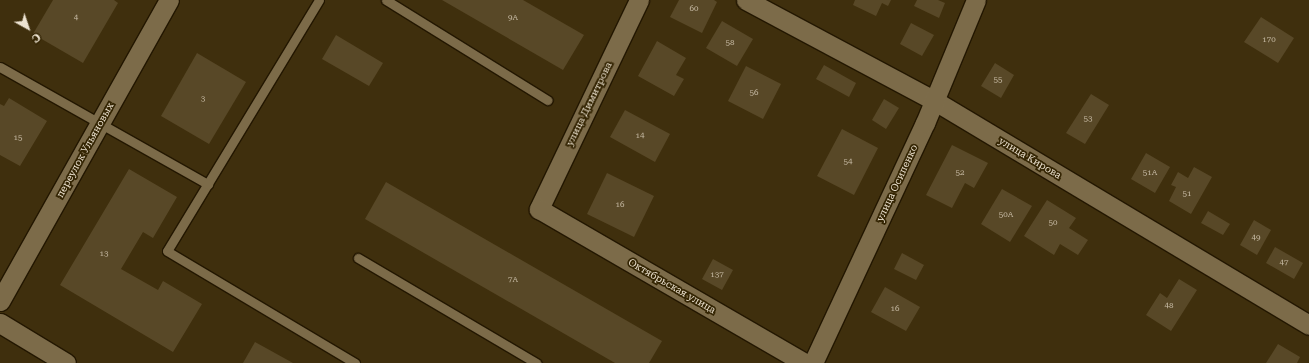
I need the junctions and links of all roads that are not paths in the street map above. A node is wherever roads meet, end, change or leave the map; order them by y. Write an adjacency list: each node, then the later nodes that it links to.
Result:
1 (169, 0): 10 (street, переулок Ульяновых)
2 (319, 0): 11 (lane)
3 (386, 0): 8 (lane)
4 (639, 0): 12 (street, улица Димитрова)
5 (746, 0): 9 (street, улица Кирова)
6 (976, 0): 9 (street, улица Осипенко)
7 (0, 67): 10 (lane)
8 (547, 100)
9 (935, 101): 16 (street, улица Кирова); 21 (street, улица Осипенко)
10 (100, 124): 11 (lane); 14 (street, переулок Ульяновых)
11 (208, 184): 18 (lane)
12 (539, 209): 20 (street, Октябрьская улица)
13 (358, 258): 19 (lane)
14 (0, 301)
15 (0, 323): 17 (street)
16 (1309, 325)
17 (66, 363)
18 (355, 363)
19 (536, 363)
20 (804, 363)
21 (814, 363)

